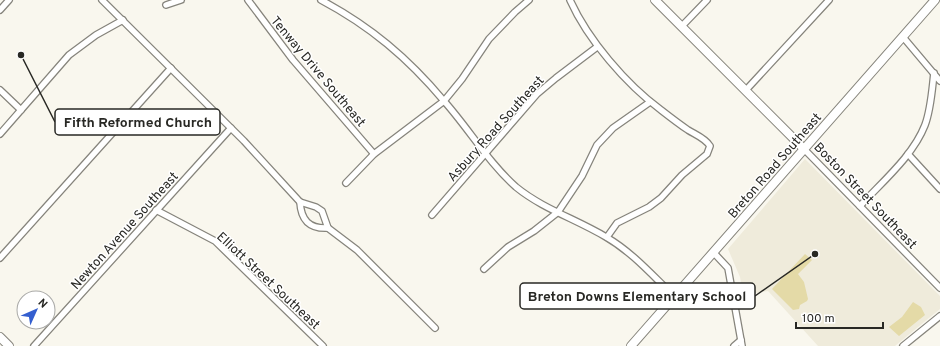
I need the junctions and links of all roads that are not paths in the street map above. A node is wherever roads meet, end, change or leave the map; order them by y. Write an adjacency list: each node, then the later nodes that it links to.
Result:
1 (9, 0): 13 (street)
2 (102, 0): 14 (street)
3 (181, 0): 12 (street)
4 (248, 0): 29 (street, Tenway Drive Southeast)
5 (321, 0): 23 (street)
6 (529, 0): 23 (street)
7 (570, 0): 17 (street)
8 (655, 0): 15 (main road, Boston Street Southeast)
9 (708, 0): 15 (street)
10 (829, 0): 22 (street)
11 (935, 0): 16 (main road, Breton Road Southeast)
12 (166, 5)
13 (0, 10)
14 (123, 20): 18 (street); 25 (street)
15 (682, 26): 22 (main road, Boston Street Southeast)
16 (903, 37): 19 (street); 28 (main road, Breton Road Southeast)
17 (597, 47): 24 (street); 30 (street, Asbury Road Southeast)
18 (171, 68): 26 (street); 42 (street)
19 (934, 73): 20 (street); 31 (street)
20 (940, 81)
21 (0, 90): 25 (street)
22 (746, 90): 28 (main road, Boston Street Southeast)
23 (444, 101): 29 (street); 30 (street)
24 (650, 102): 37 (street); 40 (street)
25 (21, 110): 27 (street)
26 (230, 128): 34 (street); 36 (street, Newton Avenue Southeast)
27 (0, 134)
28 (804, 149): 35 (street, Boston Street Southeast); 41 (main road, Breton Road Southeast)
29 (374, 154): 32 (street)
30 (486, 154): 37 (street); 38 (street, Asbury Road Southeast)
31 (908, 154): 33 (street); 35 (street)
32 (346, 183)
33 (940, 189)
34 (300, 202): 39 (street); 39 (street)
35 (860, 206): 44 (street, Boston Street Southeast)
36 (156, 210): 51 (street, Newton Avenue Southeast); 52 (street, Elliott Street Southeast)
37 (558, 212): 40 (street); 43 (street)
38 (432, 214)
39 (328, 228): 47 (street)
40 (607, 237): 45 (street)
41 (714, 253): 45 (main road, Breton Road Southeast); 49 (street)
42 (0, 258)
43 (484, 268)
44 (940, 288)
45 (674, 296): 53 (main road, Breton Road Southeast)
46 (940, 316): 55 (street)
47 (435, 328)
48 (0, 337): 50 (main road)
49 (742, 343): 54 (street)
50 (9, 346)
51 (34, 346)
52 (323, 346)
53 (631, 346)
54 (734, 346)
55 (903, 346)

